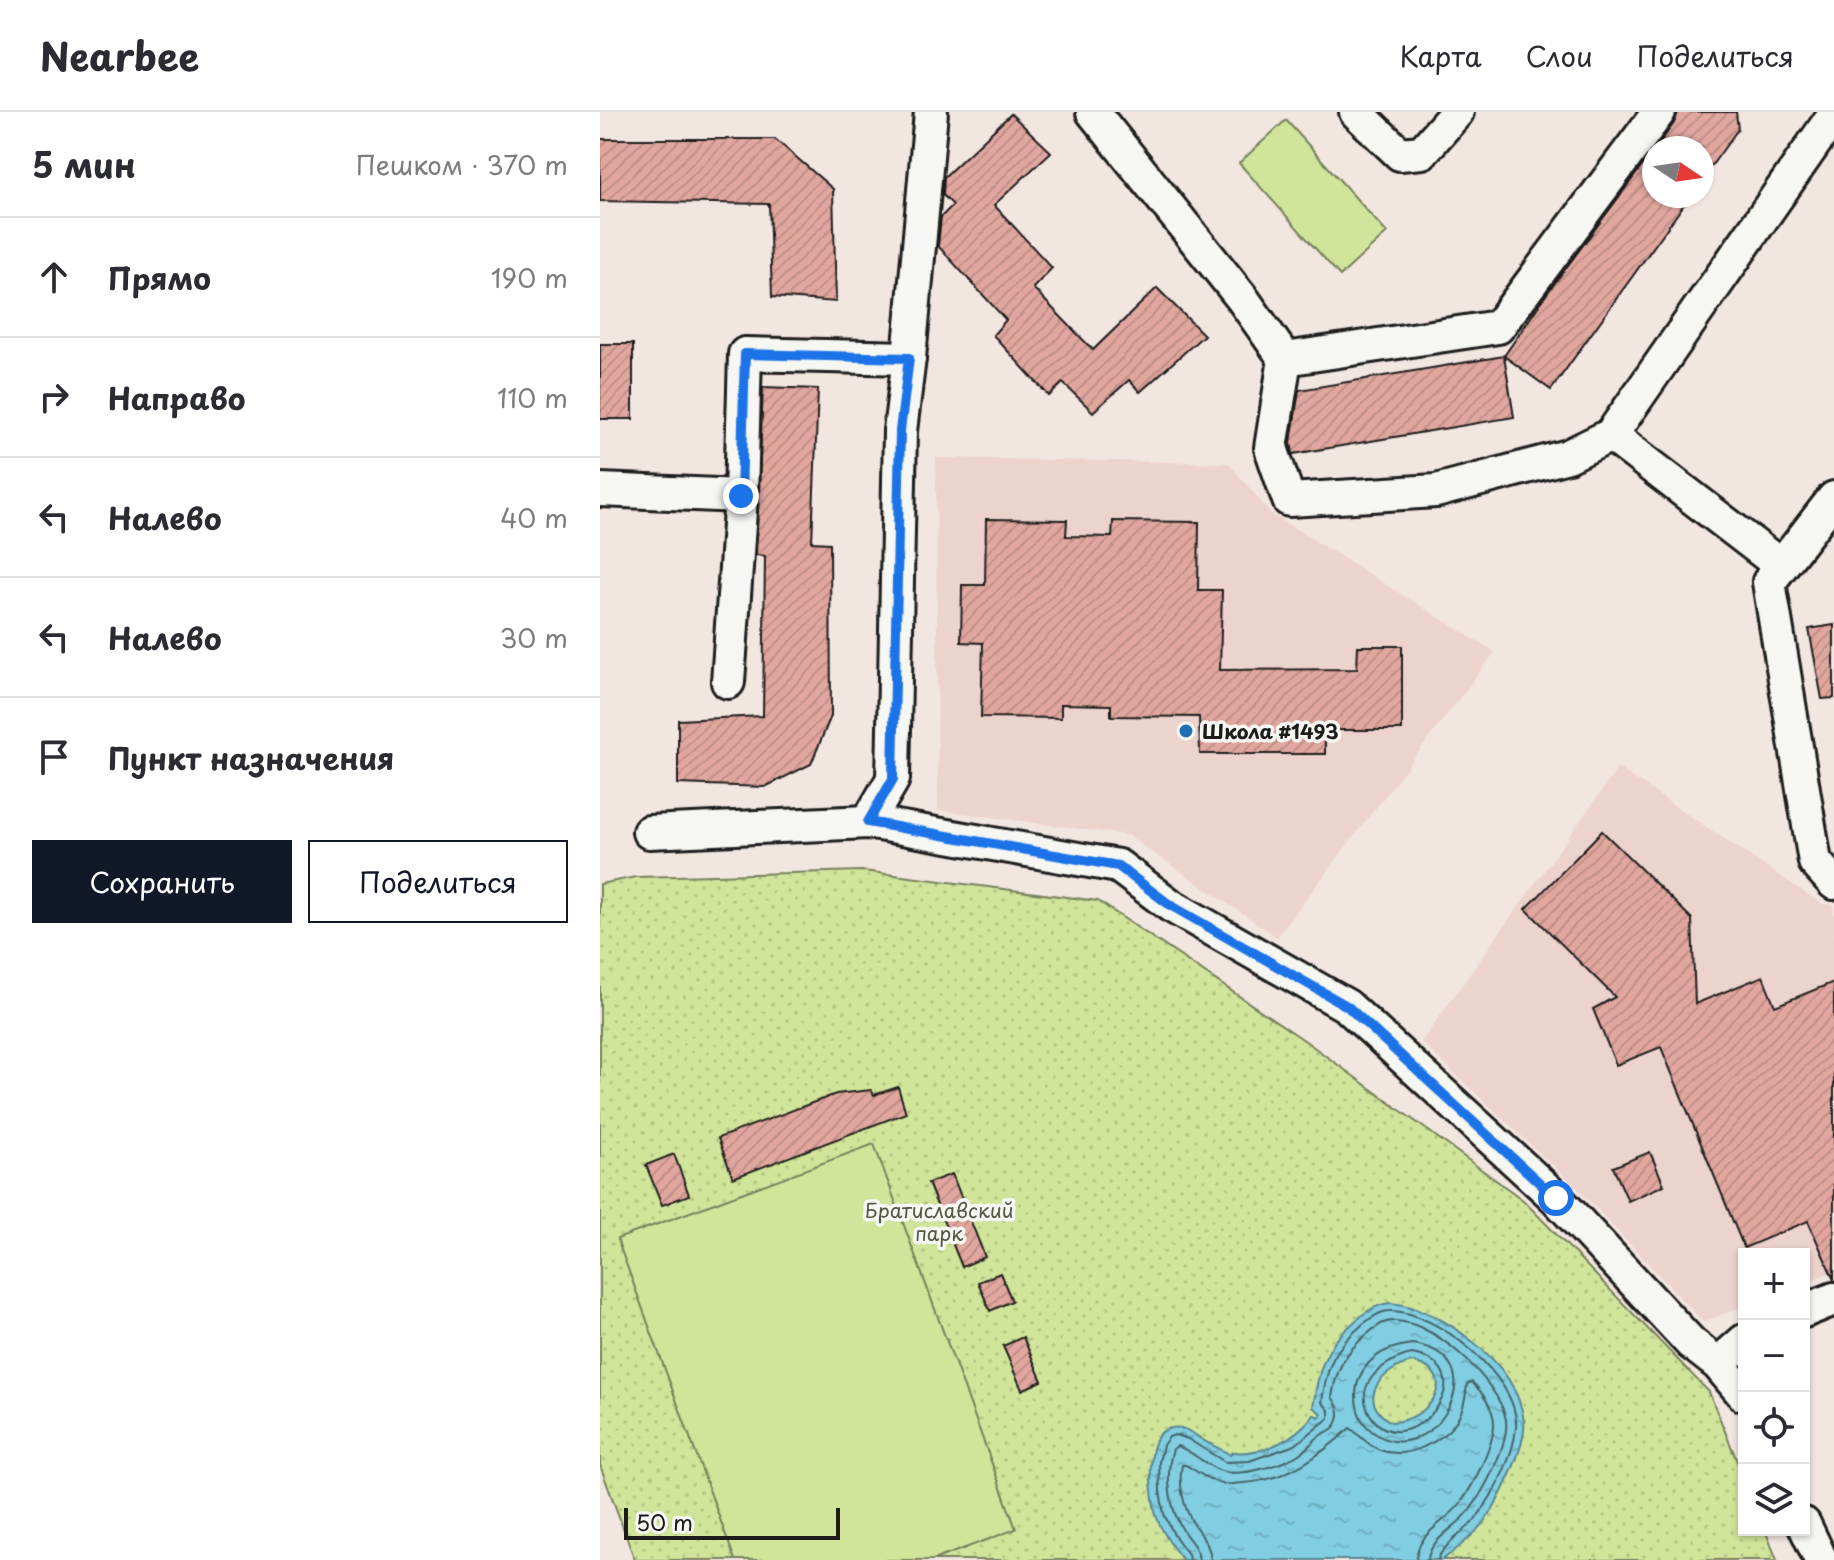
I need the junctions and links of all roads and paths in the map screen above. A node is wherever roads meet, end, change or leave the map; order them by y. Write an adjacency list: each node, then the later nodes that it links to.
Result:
1 (931, 112): 7 (lane)
2 (1093, 112): 8 (lane)
3 (1356, 112): 4 (lane)
4 (1457, 112)
5 (1659, 112): 8 (lane)
6 (1834, 115): 9 (lane)
7 (909, 358): 11 (lane); 15 (lane)
8 (1285, 359): 9 (lane)
9 (1611, 435): 13 (lane)
10 (600, 490): 11 (lane)
11 (741, 496): 14 (lane)
12 (1834, 498): 13 (lane)
13 (1780, 565): 17 (lane)
14 (728, 682)
15 (868, 822): 16 (lane); 21 (lane)
16 (649, 832)
17 (1834, 883)
18 (1834, 1299): 19 (lane)
19 (1810, 1309)
20 (1738, 1346): 21 (lane)
21 (1718, 1364): 22 (lane)
22 (1741, 1392)
23 (1810, 1536): 24 (lane)
24 (1821, 1560)

